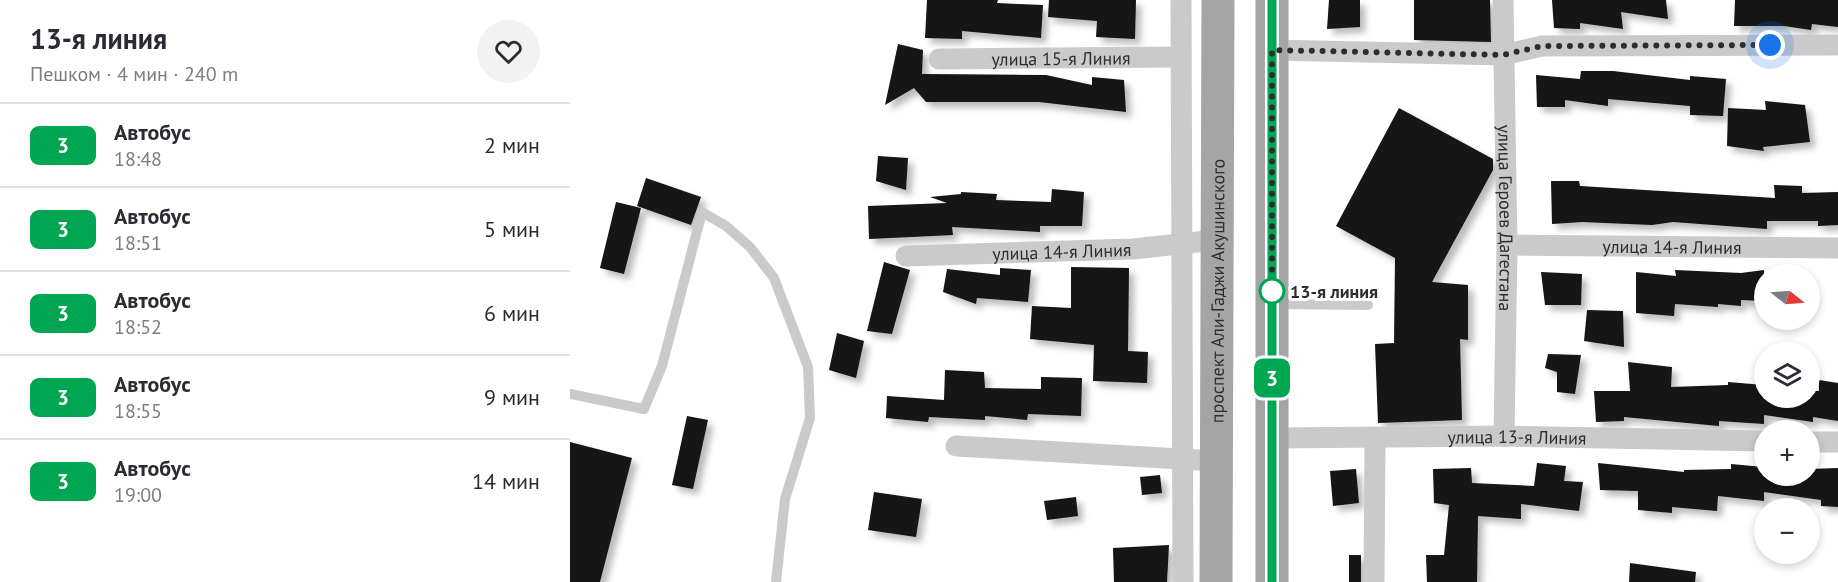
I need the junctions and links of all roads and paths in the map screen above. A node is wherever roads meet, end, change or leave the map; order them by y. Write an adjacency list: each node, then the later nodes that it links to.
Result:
1 (1181, 0): 8 (street)
2 (1218, 0): 10 (main road, проспект Али-Гаджи Акушинского)
3 (1272, 0): 6 (main road)
4 (1503, 0): 7 (street, улица Героев Дагестана)
5 (1838, 45): 7 (street)
6 (1272, 50): 7 (street); 15 (main road)
7 (1503, 55): 12 (street, улица Героев Дагестана)
8 (1181, 57): 9 (street, улица 15-я Линия); 11 (street)
9 (939, 58)
10 (1216, 240): 11 (street, улица 14-я Линия); 26 (main road, проспект Али-Гаджи Акушинского)
11 (1183, 243): 14 (street, улица 14-я Линия); 25 (street)
12 (1507, 245): 13 (street, улица 14-я Линия); 18 (street, улица Героев Дагестана)
13 (1838, 248)
14 (906, 256)
15 (1272, 304): 16 (lane); 19 (main road)
16 (1368, 304)
17 (570, 394): 27 (lane)
18 (1504, 436): 20 (street, улица 13-я Линия); 21 (street, улица 13-я Линия)
19 (1271, 438): 20 (street, улица 13-я Линия); 30 (main road)
20 (1375, 440): 31 (street)
21 (1754, 441)
22 (1820, 442): 23 (street)
23 (1838, 442)
24 (957, 446): 25 (street)
25 (1182, 459): 26 (street); 28 (street)
26 (1216, 461): 29 (main road, проспект Али-Гаджи Акушинского)
27 (776, 582)
28 (1184, 582)
29 (1216, 582)
30 (1272, 582)
31 (1374, 582)

